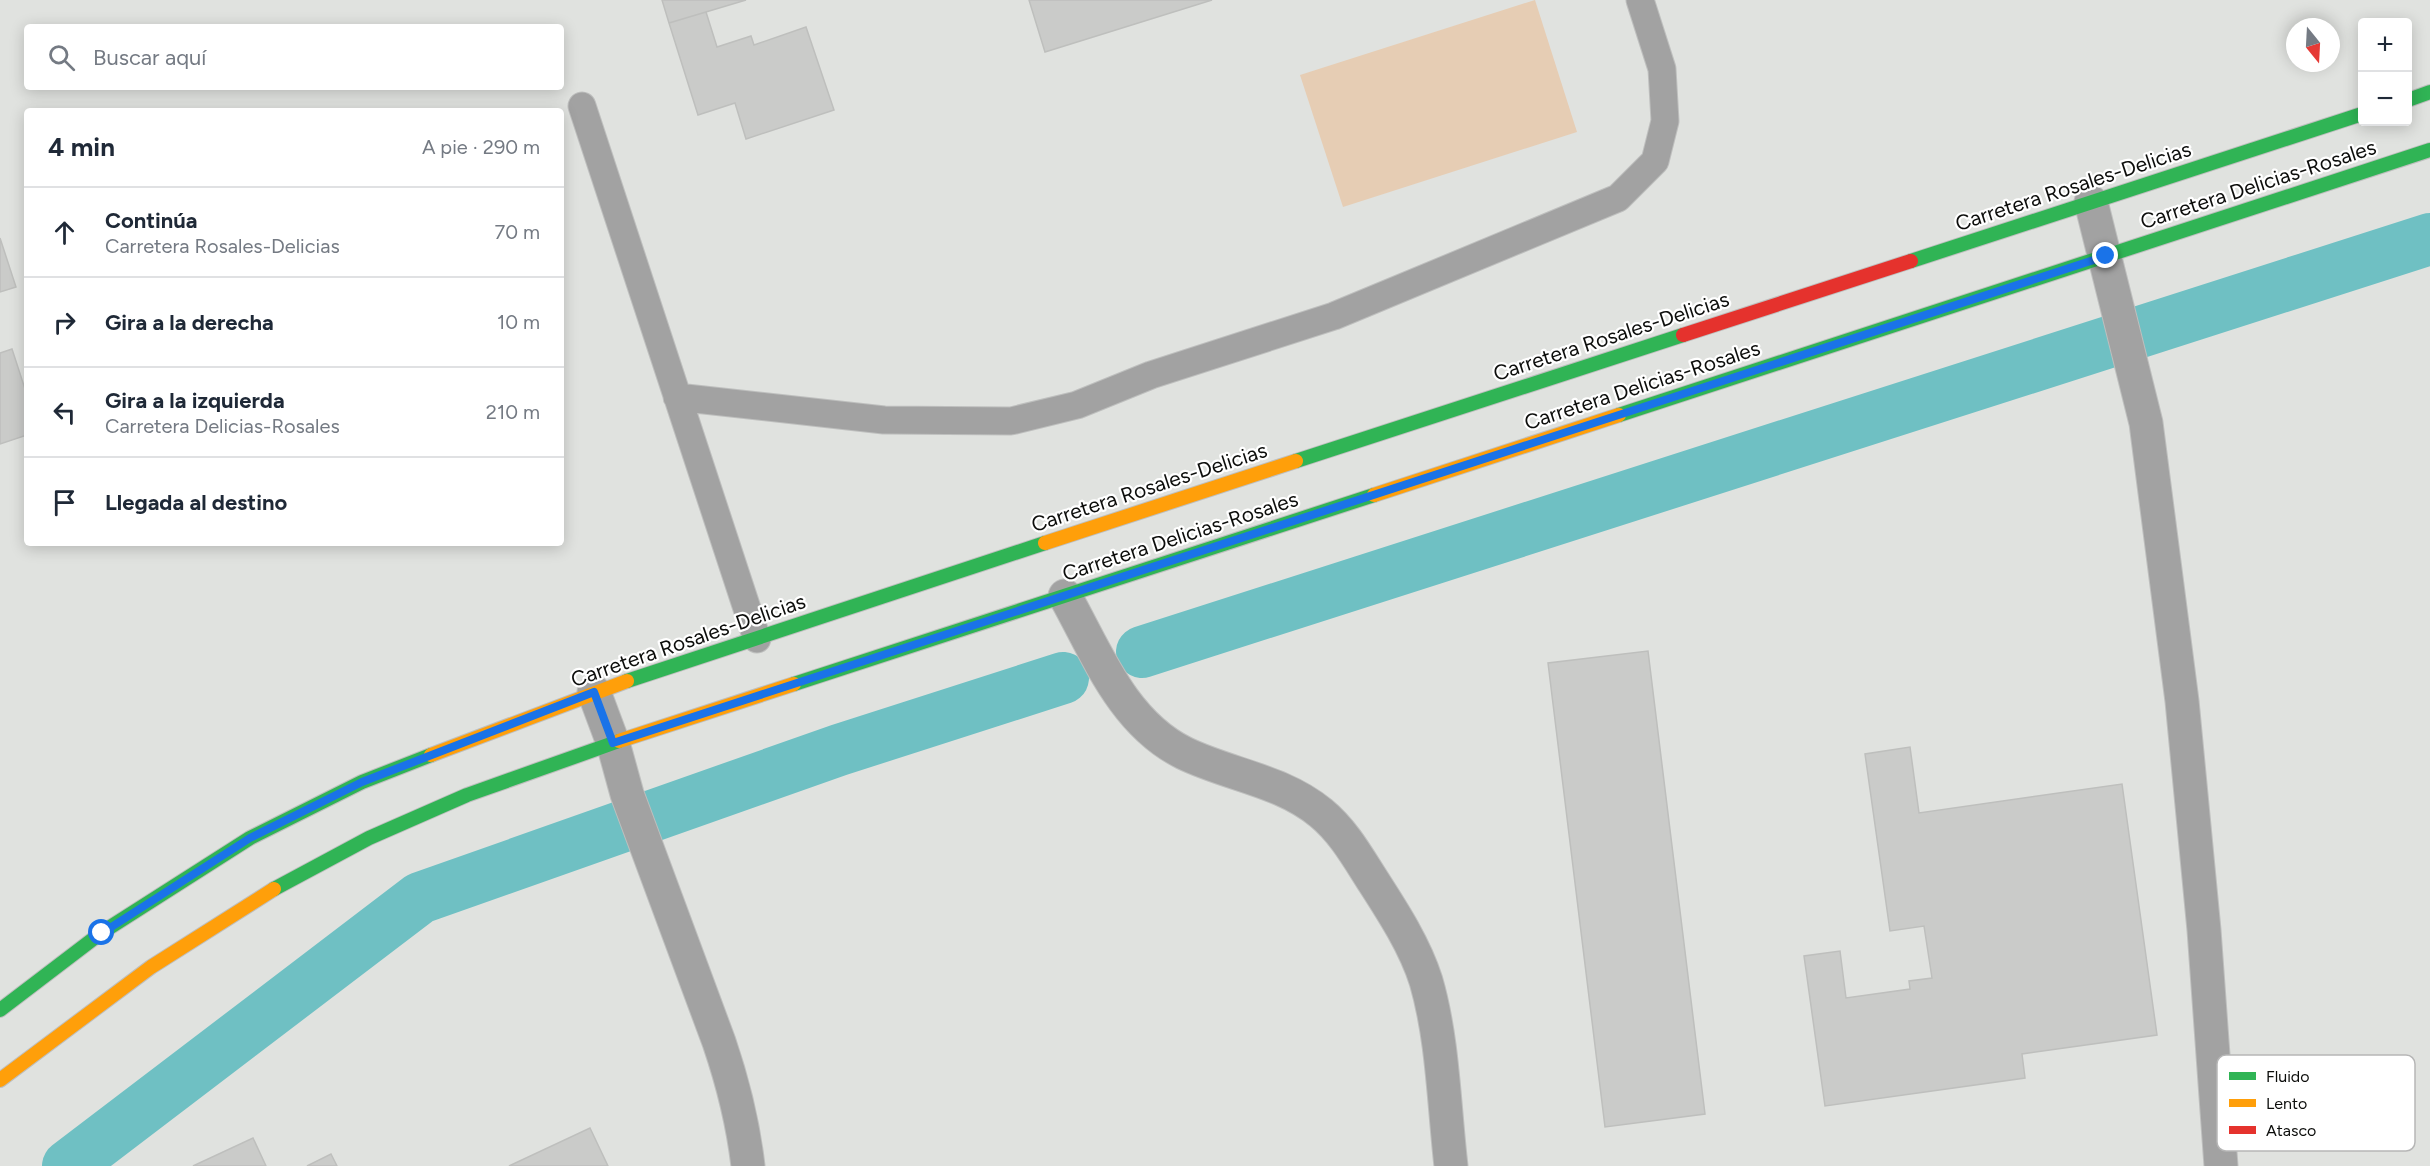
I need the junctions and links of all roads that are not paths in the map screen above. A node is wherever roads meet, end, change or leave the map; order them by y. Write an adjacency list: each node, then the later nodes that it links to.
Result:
1 (1640, 0): 9 (lane)
2 (2430, 92): 3 (main road)
3 (2412, 98)
4 (582, 106): 9 (lane)
5 (2358, 115): 7 (main road, Carretera Rosales-Delicias)
6 (2430, 150): 8 (main road, Carretera Delicias-Rosales)
7 (2091, 202): 8 (street); 11 (main road, Carretera Rosales-Delicias)
8 (2106, 256): 10 (main road, Carretera Delicias-Rosales); 16 (street)
9 (677, 397): 11 (lane)
10 (1065, 596): 13 (main road, Carretera Delicias-Rosales); 19 (street)
11 (757, 639): 12 (main road, Carretera Rosales-Delicias)
12 (594, 692): 13 (street); 14 (main road, Carretera Rosales-Delicias)
13 (613, 743): 15 (main road, Carretera Delicias-Rosales); 18 (street)
14 (0, 1010)
15 (0, 1080)
16 (2217, 1110)
17 (2220, 1151): 20 (street)
18 (748, 1166)
19 (1451, 1166)
20 (2221, 1166)

